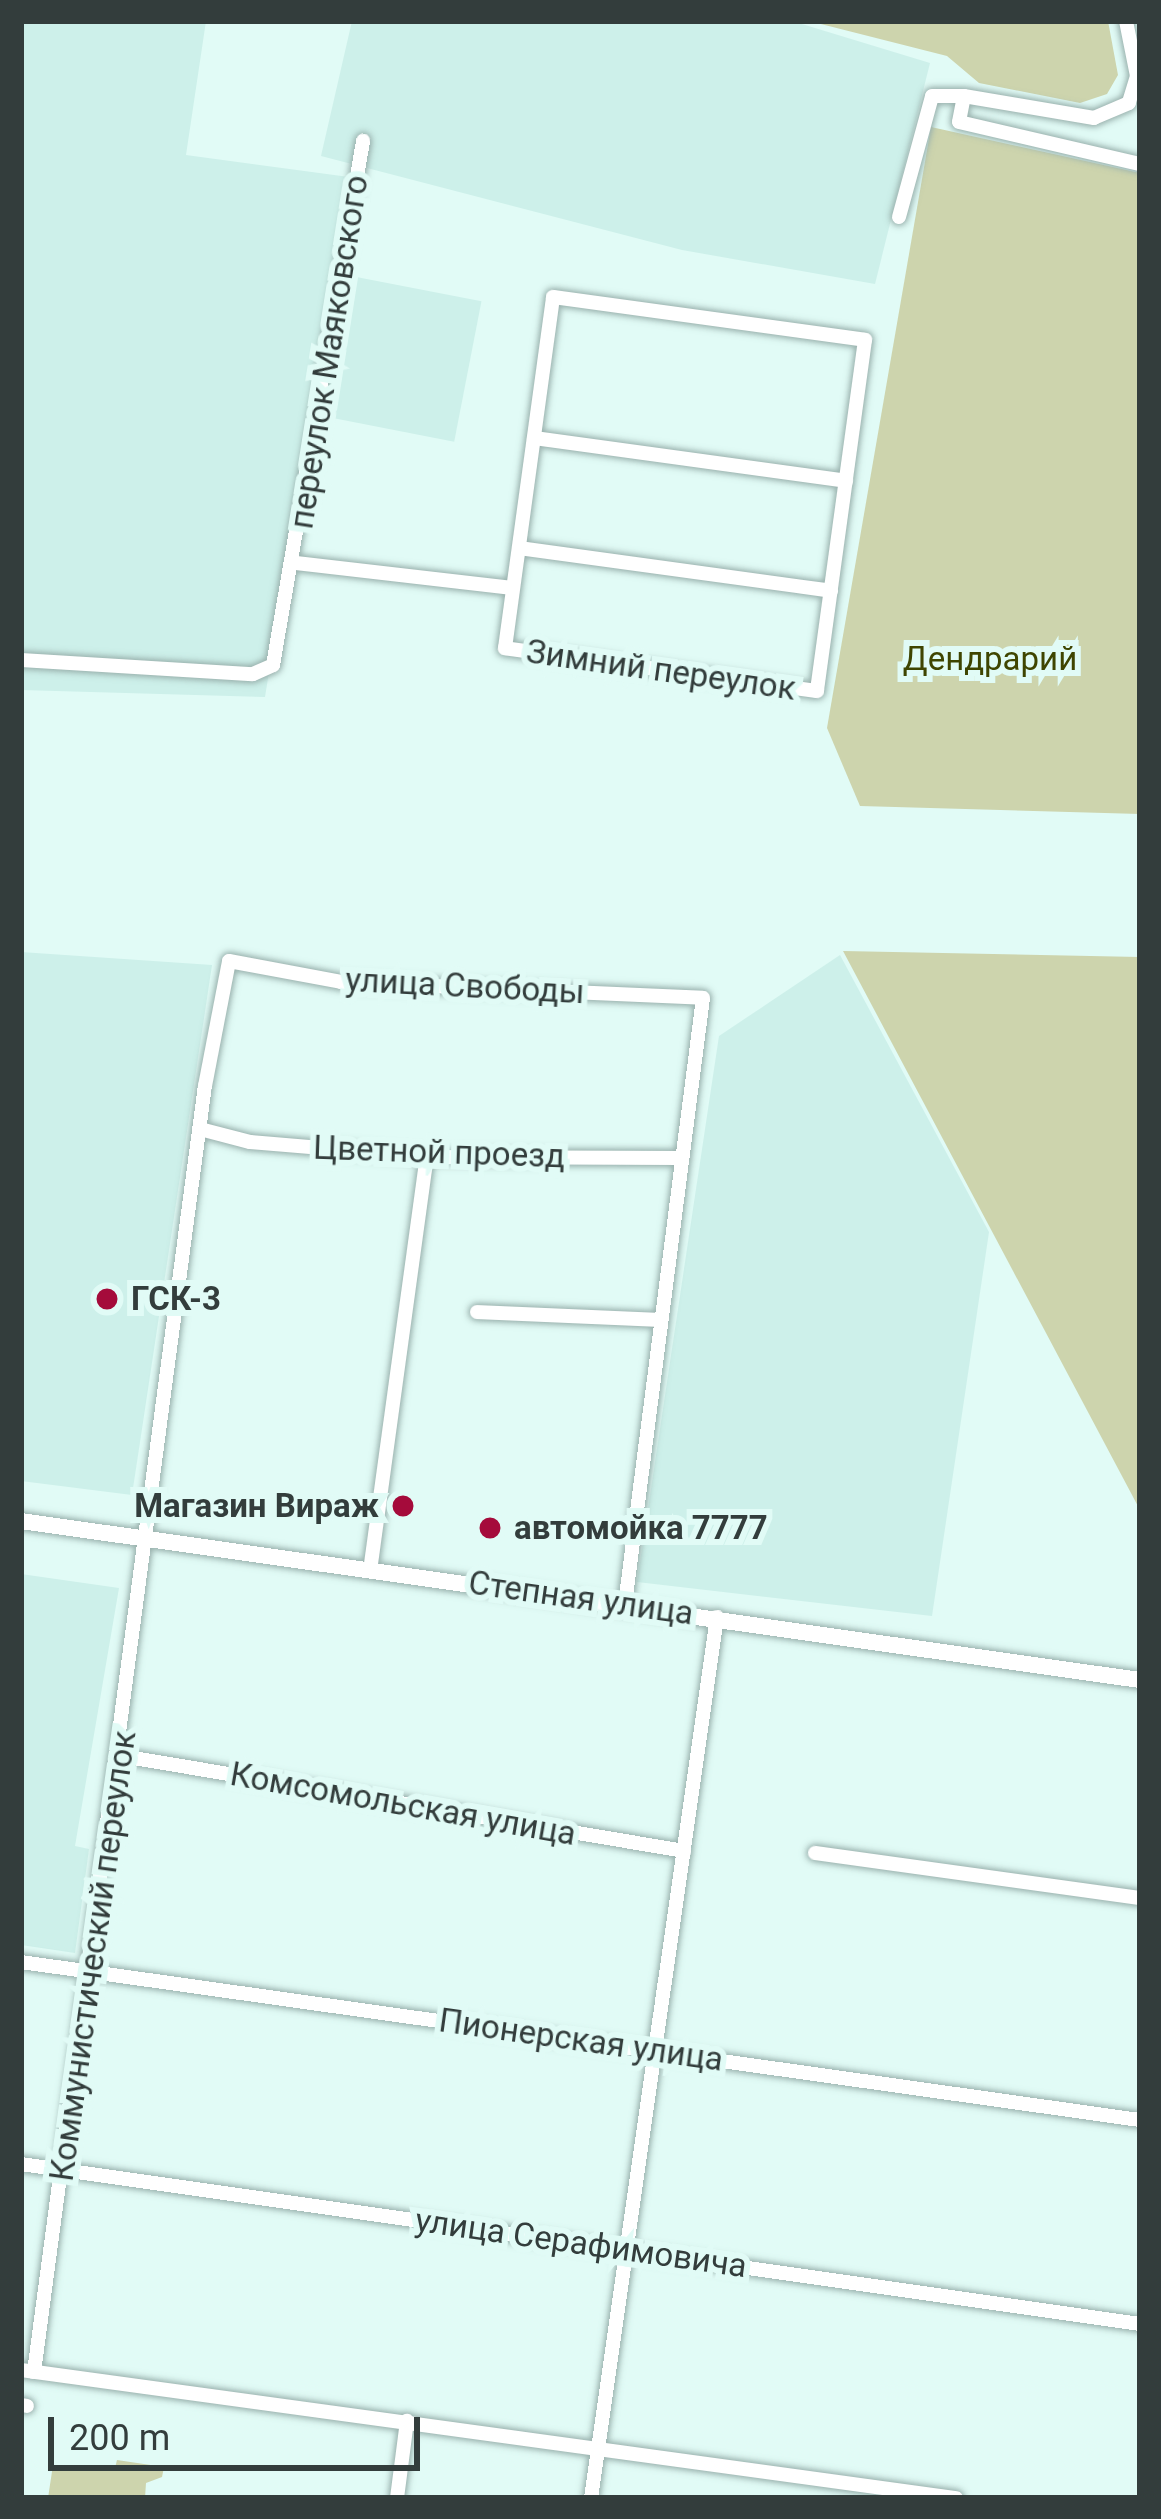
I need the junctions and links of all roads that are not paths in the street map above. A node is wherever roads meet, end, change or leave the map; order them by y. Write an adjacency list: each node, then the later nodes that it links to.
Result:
1 (1126, 21): 2 (street)
2 (964, 97): 4 (street); 5 (street)
3 (363, 141): 9 (street, переулок Маяковского)
4 (1140, 164)
5 (898, 218)
6 (533, 438): 7 (street); 7 (street); 8 (street)
7 (846, 481): 11 (street)
8 (519, 548): 10 (street); 11 (street)
9 (296, 563): 10 (street, переулок Маяковского); 12 (street, переулок Маяковского)
10 (513, 588): 11 (street, Зимний переулок)
11 (831, 591)
12 (21, 660)
13 (229, 961): 14 (street, Коммунистический переулок); 16 (street, улица Свободы)
14 (200, 1129): 15 (street, Цветной проезд); 20 (street, Коммунистический переулок)
15 (427, 1156): 16 (street, Цветной проезд); 21 (street)
16 (680, 1158): 18 (street)
17 (477, 1312): 18 (street)
18 (660, 1320): 22 (street)
19 (21, 1521): 20 (main road, Степная улица)
20 (149, 1540): 21 (main road, Степная улица); 25 (street, Коммунистический переулок)
21 (370, 1571): 22 (main road, Степная улица)
22 (626, 1604): 23 (main road, Степная улица)
23 (717, 1617): 24 (main road, Степная улица); 26 (street)
24 (1140, 1680)
25 (122, 1756): 26 (street, Комсомольская улица); 30 (street, Коммунистический переулок)
26 (684, 1851): 31 (street)
27 (815, 1853): 28 (street)
28 (1140, 1898)
29 (21, 1962): 30 (street, Пионерская улица)
30 (92, 1972): 31 (street, Пионерская улица); 34 (street, Коммунистический переулок)
31 (653, 2050): 32 (street, Пионерская улица); 35 (street)
32 (1140, 2120)
33 (21, 2164): 34 (street, улица Серафимовича)
34 (64, 2169): 35 (street, улица Серафимовича); 37 (street, Коммунистический переулок)
35 (627, 2250): 36 (street, улица Серафимовича); 39 (street)
36 (1140, 2324)
37 (28, 2371): 38 (street)
38 (407, 2421): 39 (street); 40 (street)
39 (598, 2450): 41 (street); 42 (street)
40 (397, 2498)
41 (592, 2498)
42 (956, 2498)

